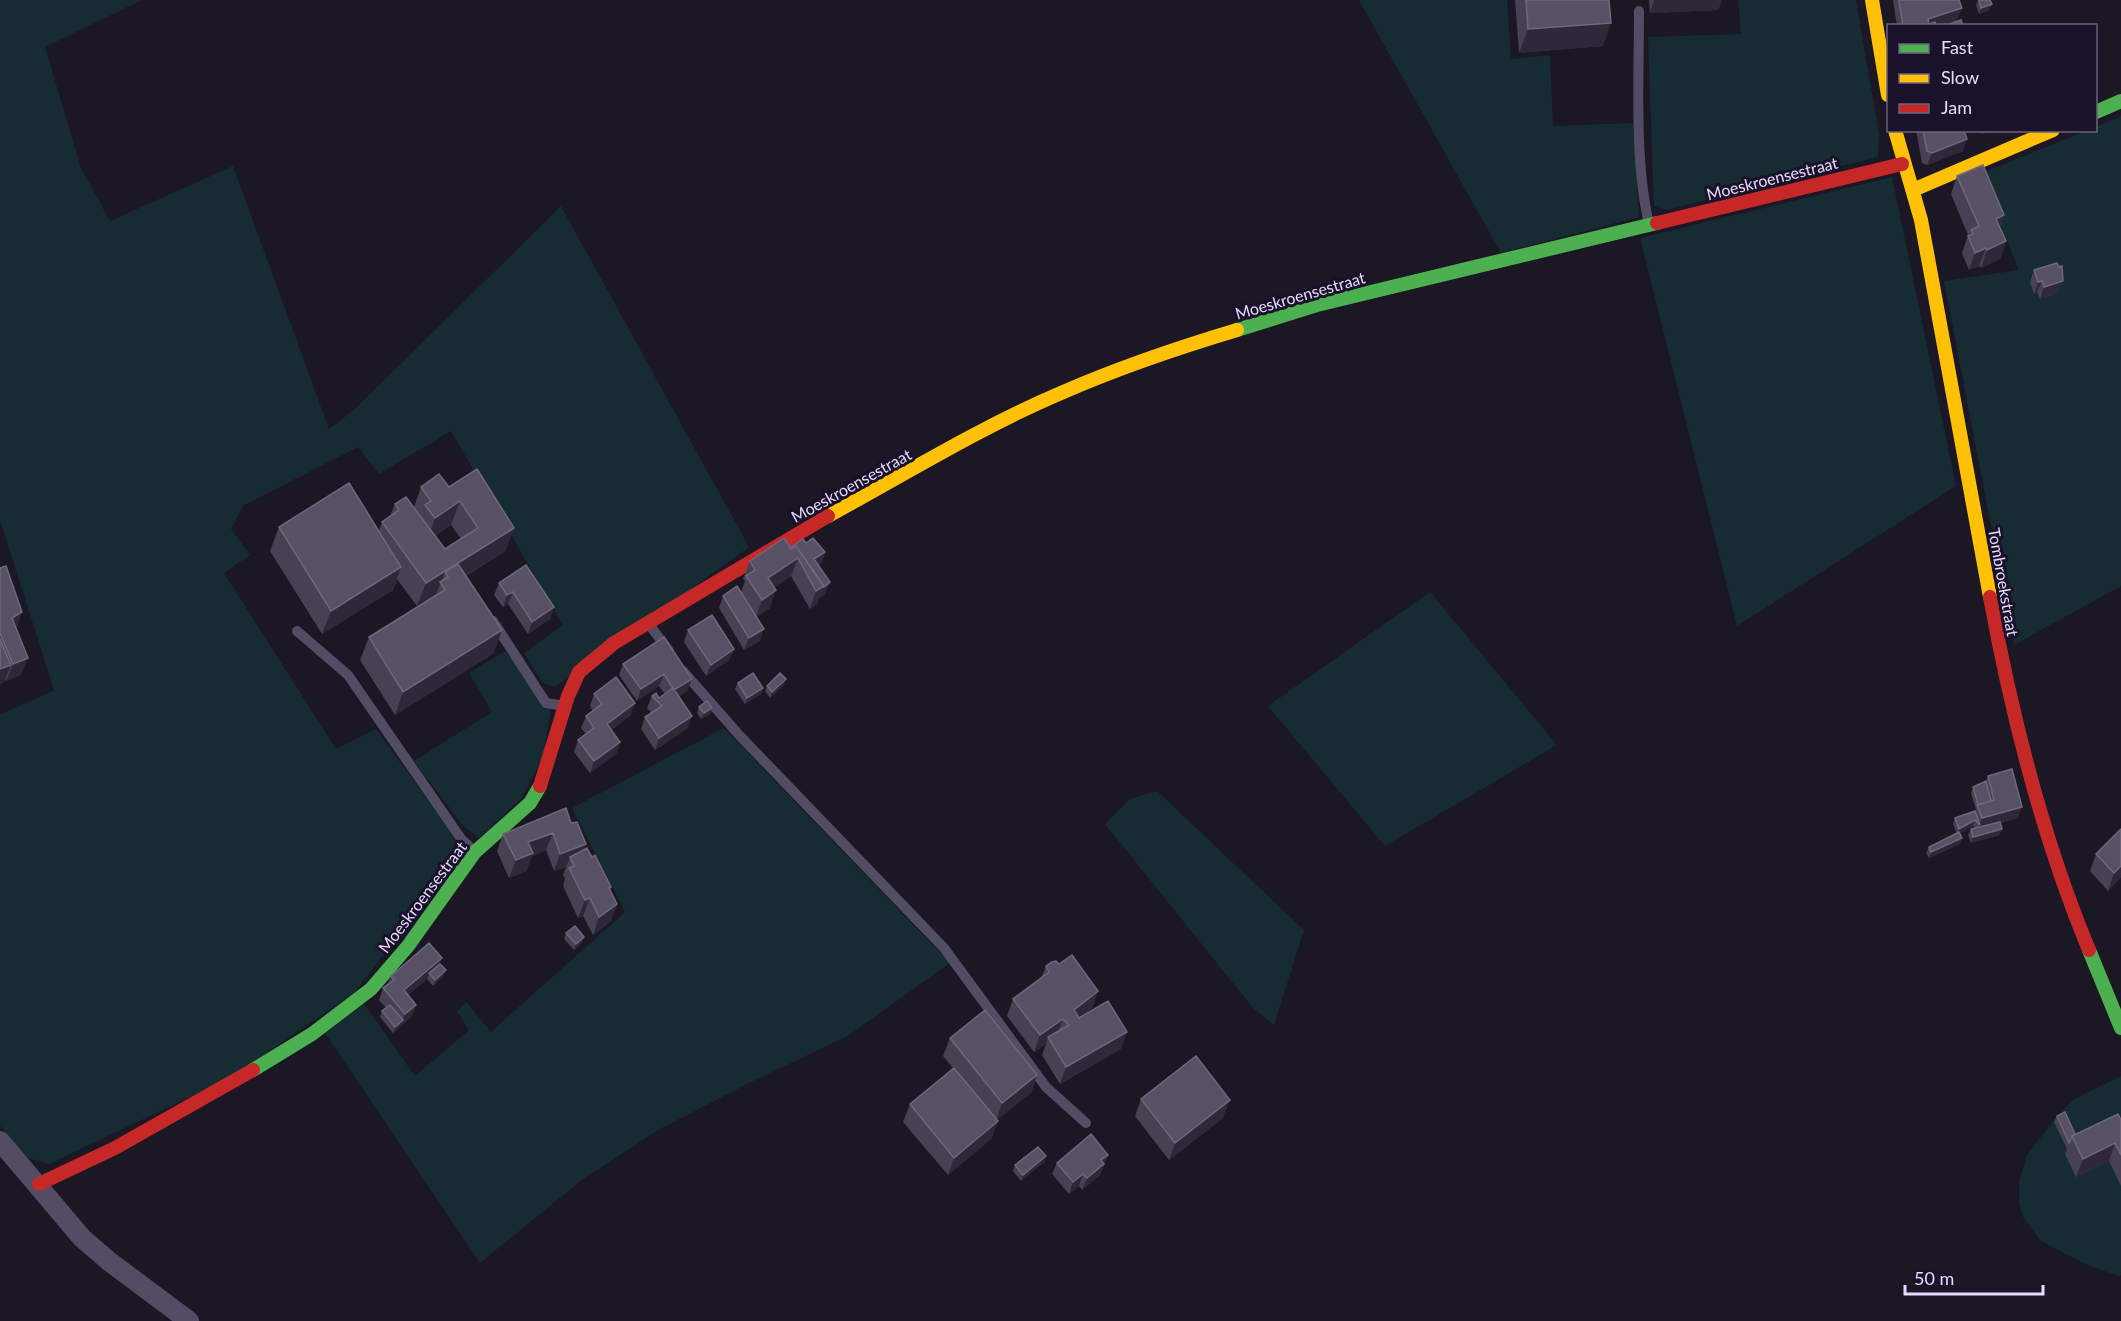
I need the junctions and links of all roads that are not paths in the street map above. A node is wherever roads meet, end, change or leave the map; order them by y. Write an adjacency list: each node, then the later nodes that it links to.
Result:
1 (1872, 0): 3 (street)
2 (1639, 11): 10 (lane)
3 (1887, 89)
4 (2121, 101): 5 (street)
5 (2097, 112)
6 (1895, 132): 8 (street, Tombroekstraat)
7 (2047, 132): 9 (street)
8 (1902, 164): 9 (street, Tombroekstraat); 10 (street, Moeskroensestraat)
9 (1913, 190): 16 (street, Tombroekstraat)
10 (1649, 224): 12 (street, Moeskroensestraat)
11 (488, 612): 14 (lane)
12 (648, 623): 14 (street, Moeskroensestraat); 17 (lane)
13 (297, 631): 15 (lane)
14 (565, 706): 15 (street, Moeskroensestraat)
15 (476, 852): 19 (street, Moeskroensestraat)
16 (2121, 1028)
17 (1086, 1122)
18 (0, 1141): 19 (street)
19 (39, 1184): 20 (street)
20 (189, 1321)

